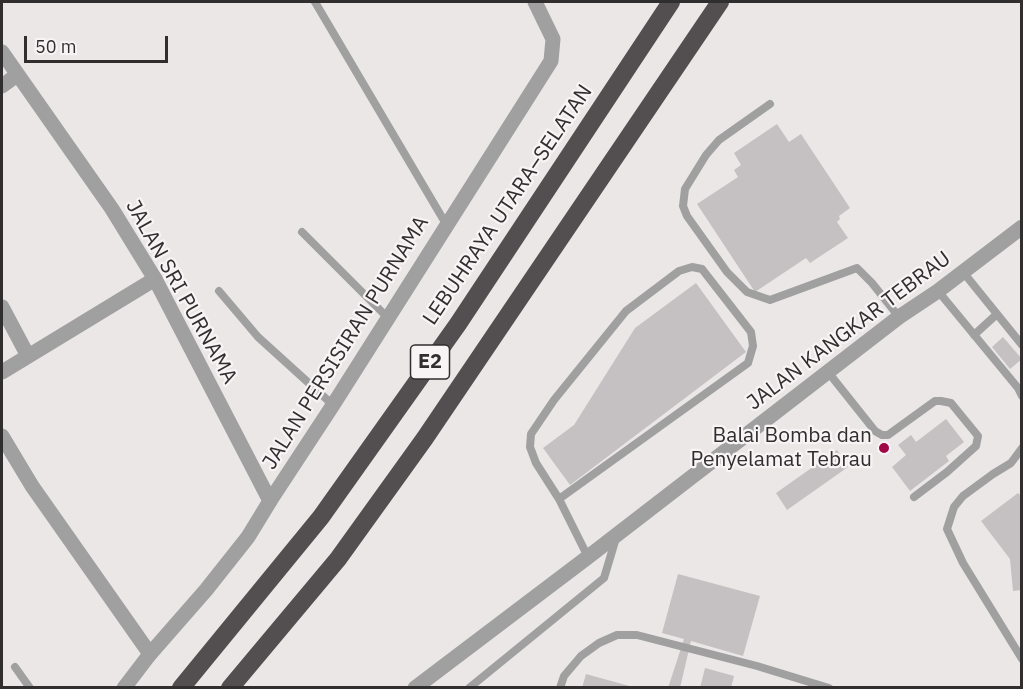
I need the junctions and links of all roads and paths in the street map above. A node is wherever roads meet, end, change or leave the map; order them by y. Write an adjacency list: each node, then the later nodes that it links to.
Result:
1 (316, 2): 9 (lane)
2 (536, 2): 9 (street, JALAN PERSISIRAN PURNAMA)
3 (671, 2): 39 (highway, LEBUHRAYA UTARA–SELATAN / E2)
4 (720, 2): 40 (highway, E2)
5 (2, 52): 6 (street, JALAN SRI PURNAMA)
6 (17, 75): 7 (street); 13 (street, JALAN SRI PURNAMA)
7 (2, 86)
8 (770, 104): 18 (lane)
9 (447, 224): 19 (street, JALAN PERSISIRAN PURNAMA)
10 (1022, 227): 12 (street, JALAN KANGKAR TEBRAU)
11 (302, 232): 19 (lane)
12 (963, 272): 15 (street, JALAN KANGKAR TEBRAU); 17 (lane)
13 (155, 279): 22 (street); 31 (street, JALAN SRI PURNAMA)
14 (219, 291): 26 (lane)
15 (938, 291): 18 (street, JALAN KANGKAR TEBRAU); 20 (lane)
16 (2, 307): 22 (street)
17 (997, 314): 20 (lane); 21 (lane)
18 (899, 317): 24 (street, JALAN KANGKAR TEBRAU)
19 (388, 318): 26 (street, JALAN PERSISIRAN PURNAMA)
20 (974, 335): 25 (lane)
21 (1022, 345)
22 (28, 356): 23 (street)
23 (2, 372)
24 (828, 372): 29 (lane); 32 (street, JALAN KANGKAR TEBRAU)
25 (1022, 396)
26 (333, 405): 31 (street, JALAN PERSISIRAN PURNAMA)
27 (2, 435): 34 (street)
28 (1022, 448): 35 (lane)
29 (914, 497)
30 (559, 499): 30 (lane); 33 (lane)
31 (270, 501): 34 (street, JALAN PERSISIRAN PURNAMA)
32 (617, 534): 33 (street, JALAN KANGKAR TEBRAU); 42 (lane)
33 (588, 557): 41 (street, JALAN KANGKAR TEBRAU)
34 (150, 654): 38 (street, JALAN PERSISIRAN PURNAMA)
35 (1022, 659)
36 (15, 667): 37 (lane)
37 (30, 687)
38 (124, 687)
39 (181, 687)
40 (230, 687)
41 (415, 687)
42 (469, 687)
43 (560, 687): 44 (lane)
44 (829, 687)

